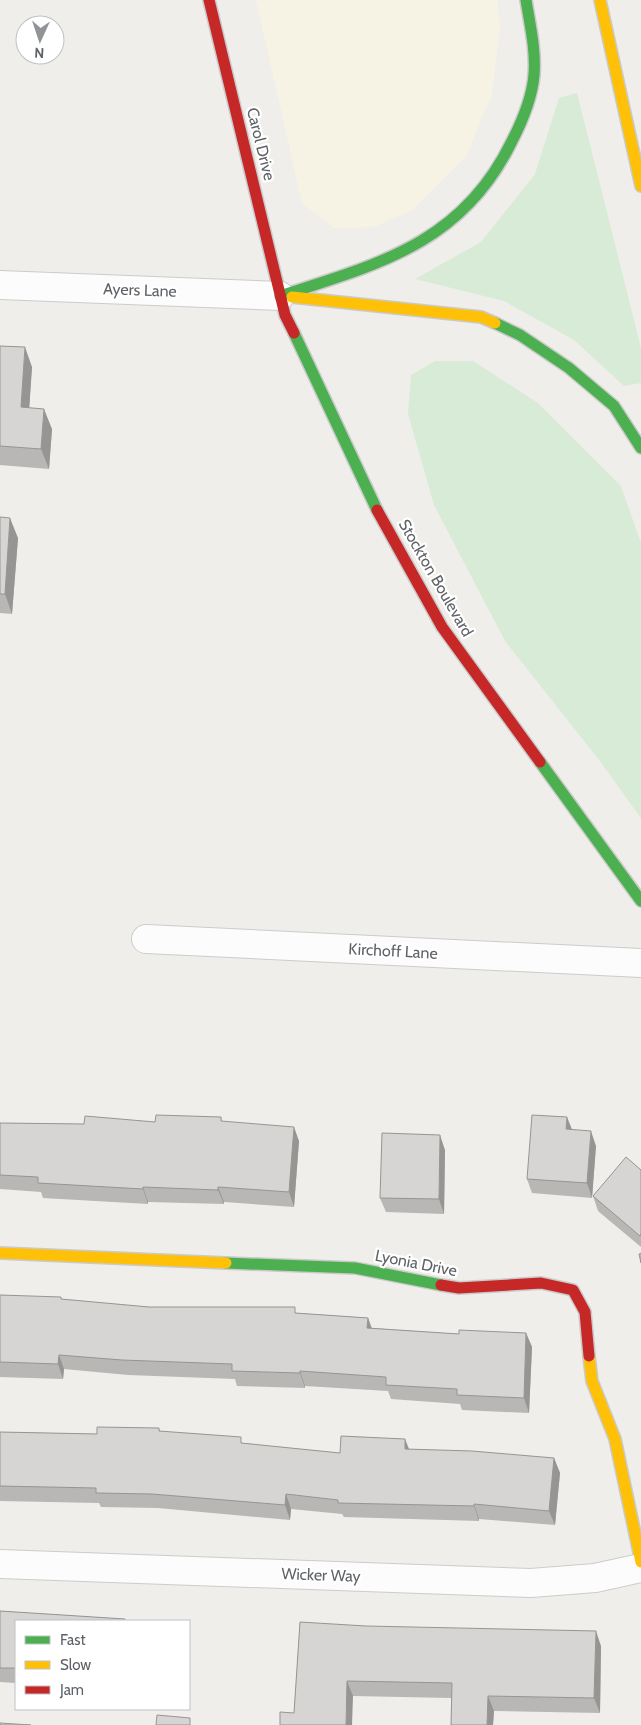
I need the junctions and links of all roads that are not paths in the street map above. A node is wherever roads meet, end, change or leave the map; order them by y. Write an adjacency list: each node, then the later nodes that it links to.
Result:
1 (209, 0): 6 (main road, Carol Drive)
2 (526, 0): 6 (main road)
3 (600, 0): 4 (main road)
4 (641, 186)
5 (0, 285): 6 (street, Ayers Lane)
6 (280, 296): 7 (main road); 8 (main road, Stockton Boulevard)
7 (641, 448)
8 (641, 901)
9 (146, 939): 10 (street, Kirchoff Lane)
10 (641, 962)
11 (0, 1253): 12 (main road, Lyonia Drive)
12 (641, 1562)
13 (0, 1564): 14 (street, Wicker Way)
14 (641, 1568)

